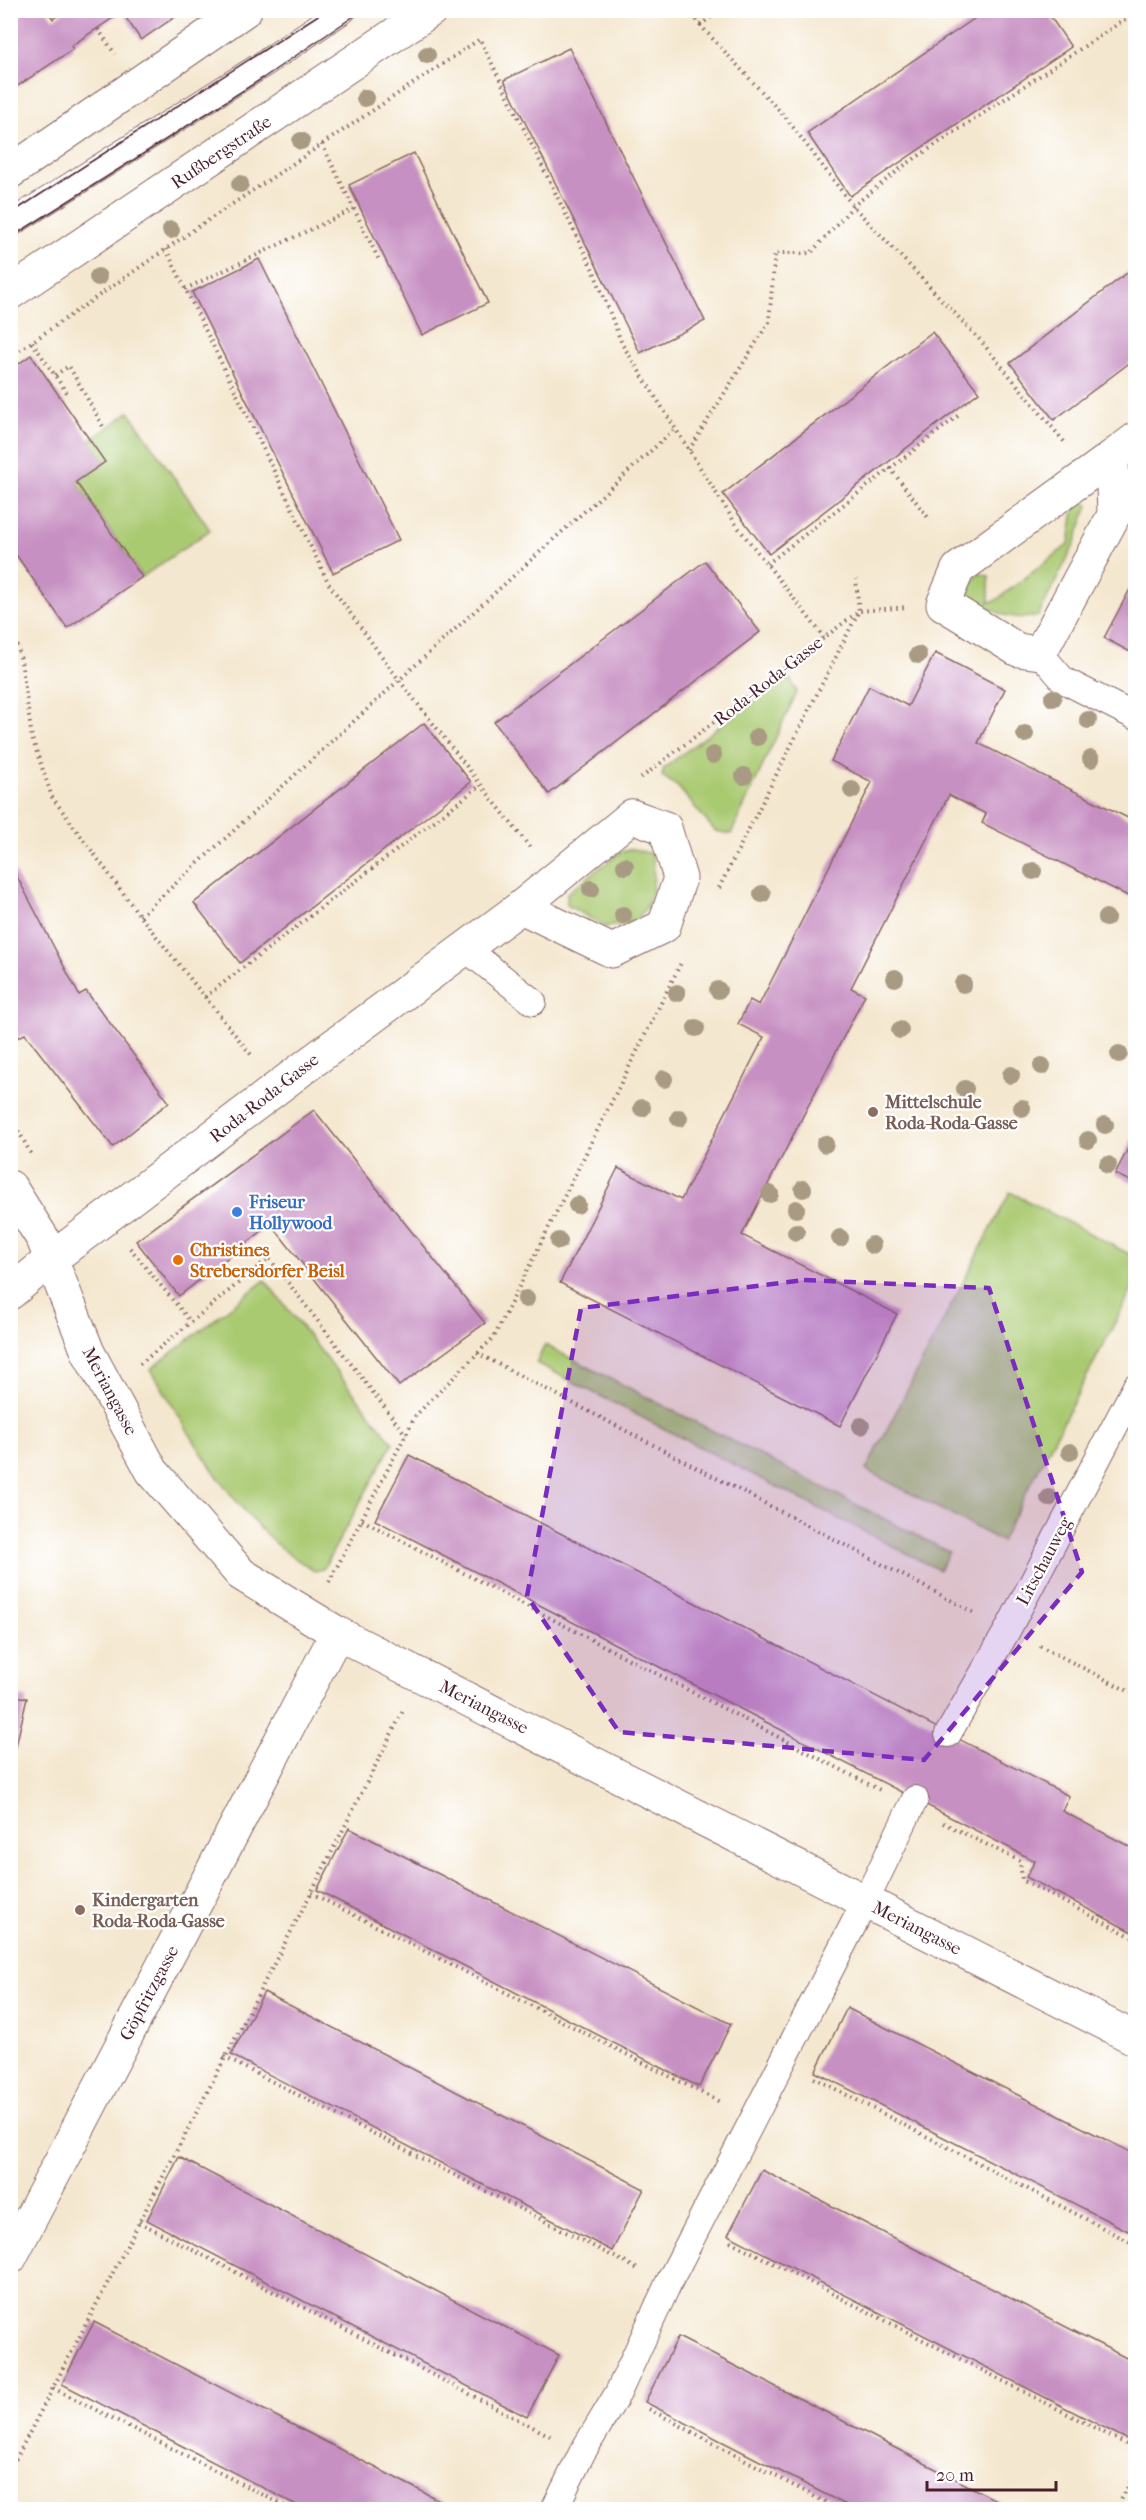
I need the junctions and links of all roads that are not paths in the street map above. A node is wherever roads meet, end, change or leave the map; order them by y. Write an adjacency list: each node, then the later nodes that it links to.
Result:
1 (245, 10): 4 (street)
2 (343, 10): 5 (lane)
3 (431, 10): 6 (street, Rußbergstraße)
4 (10, 172)
5 (10, 224)
6 (10, 293)
7 (1124, 448): 8 (street); 8 (street)
8 (1040, 653): 9 (lane)
9 (1136, 717)
10 (521, 907): 10 (street, Roda-Roda-Gasse); 11 (street, Roda-Roda-Gasse)
11 (465, 948): 12 (lane); 14 (street, Roda-Roda-Gasse)
12 (533, 1002)
13 (10, 1187): 14 (street, Meriangasse)
14 (50, 1260): 15 (street, Roda-Roda-Gasse); 17 (street, Meriangasse)
15 (10, 1293)
16 (1136, 1386): 18 (lane, Litschauweg)
17 (324, 1625): 20 (street, Meriangasse); 22 (street, Göpfritzgasse)
18 (948, 1734)
19 (913, 1803): 20 (lane)
20 (865, 1902): 21 (street, Meriangasse); 23 (lane)
21 (1136, 2039)
22 (10, 2258)
23 (554, 2510)

